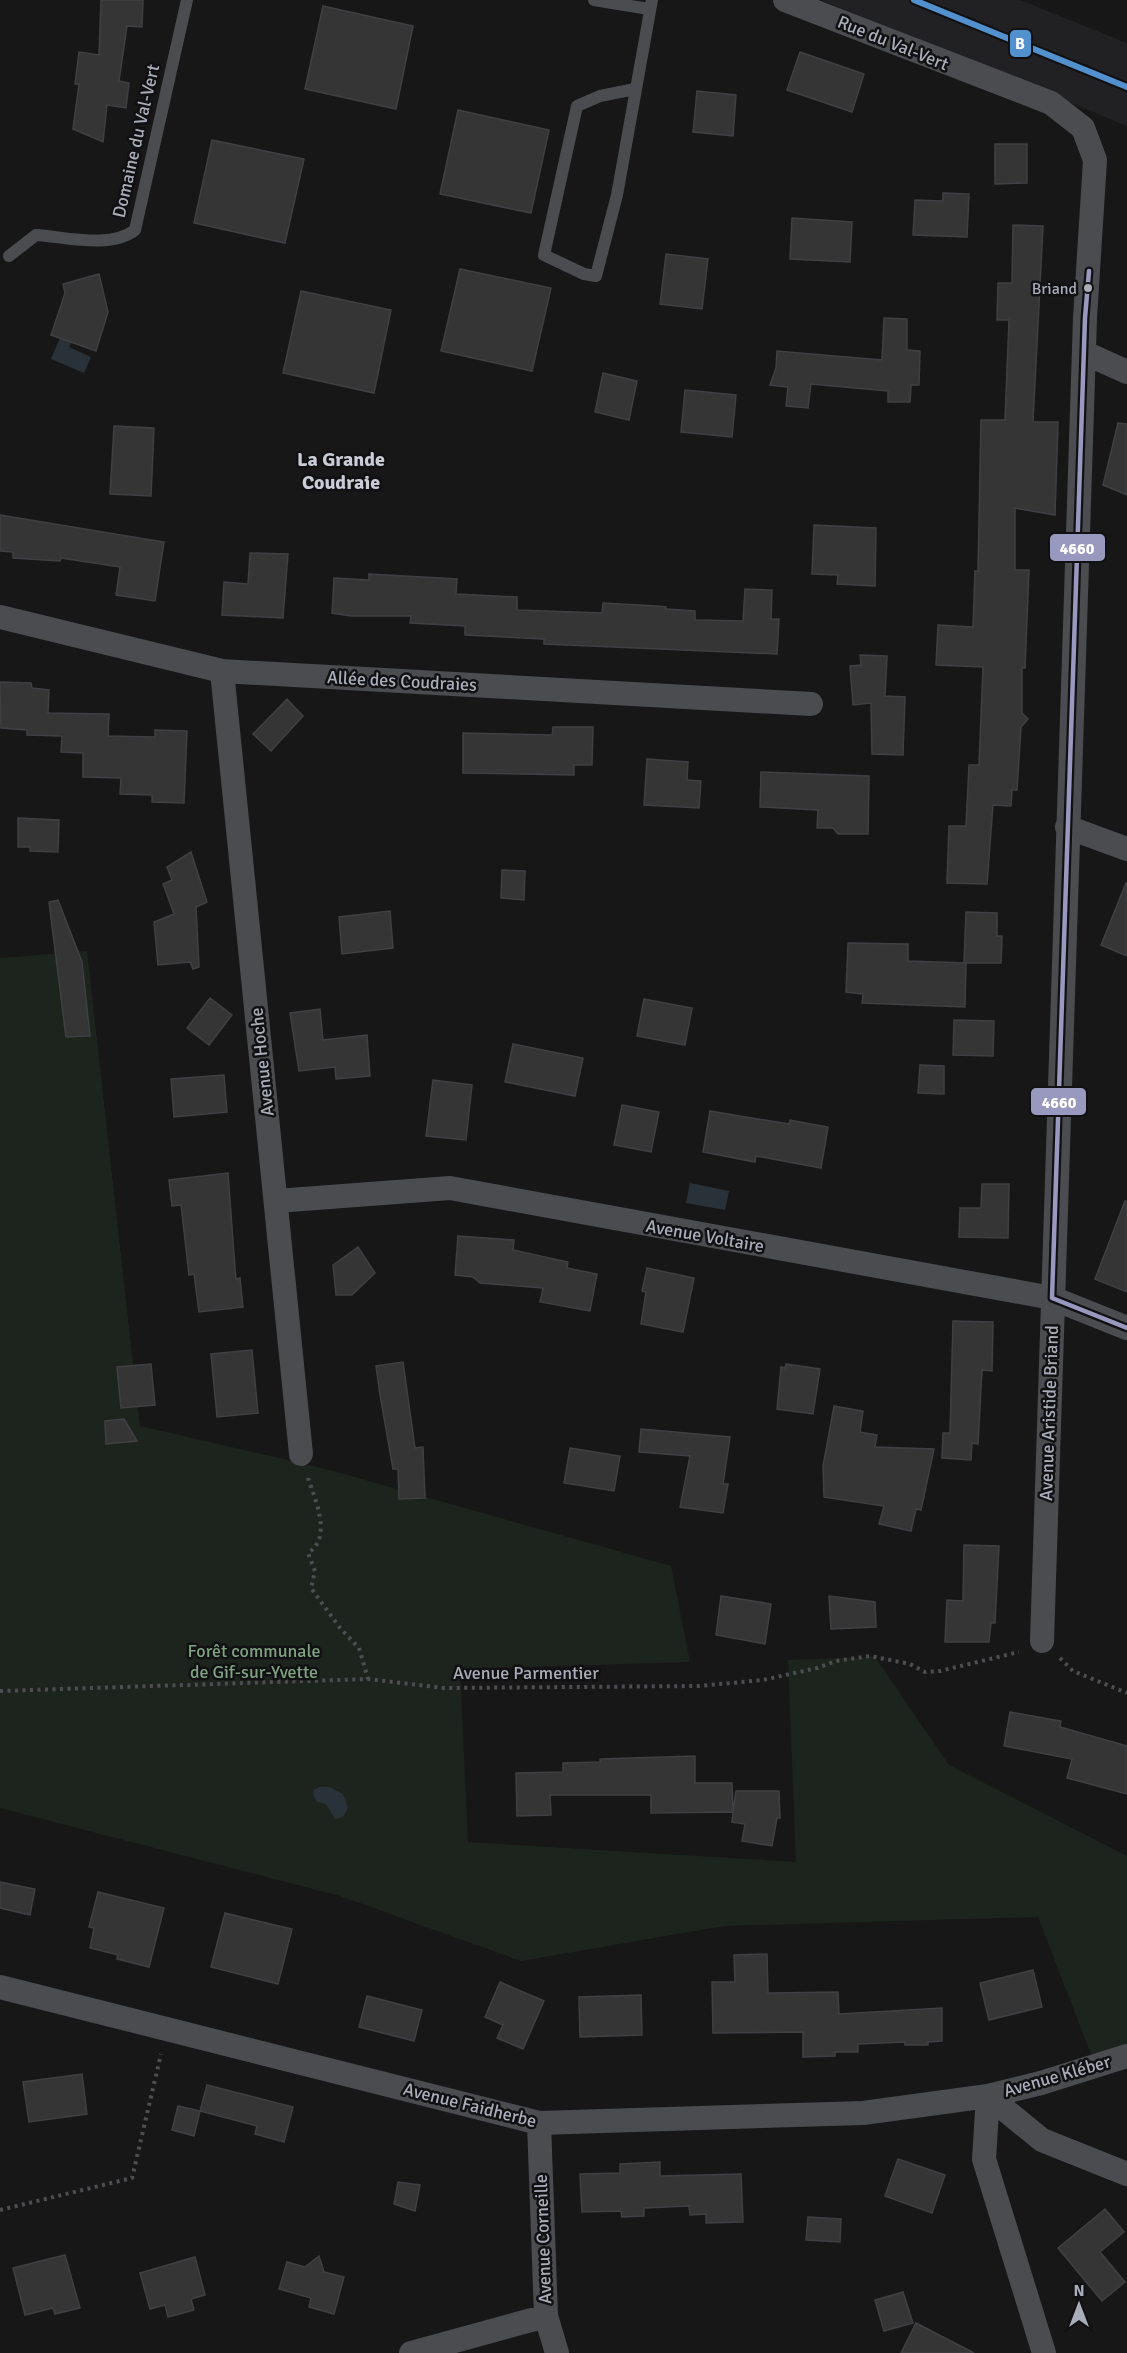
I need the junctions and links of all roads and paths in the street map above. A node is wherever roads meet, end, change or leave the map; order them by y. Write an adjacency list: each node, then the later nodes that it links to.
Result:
1 (188, 0): 7 (lane, Domaine du Val-Vert)
2 (594, 0): 4 (lane)
3 (785, 0): 5 (street, Rue du Val-Vert)
4 (650, 4): 6 (lane)
5 (968, 73): 8 (street, Avenue Aristide Briand)
6 (635, 89): 6 (lane)
7 (9, 256)
8 (1085, 353): 9 (street); 13 (street, Avenue Aristide Briand)
9 (1127, 372)
10 (0, 617): 11 (street, Allée des Coudraies)
11 (222, 671): 12 (street, Allée des Coudraies); 15 (street, Avenue Hoche)
12 (811, 704)
13 (1067, 827): 14 (street); 16 (street, Avenue Aristide Briand)
14 (1127, 849)
15 (276, 1201): 16 (street, Avenue Voltaire); 18 (street, Avenue Hoche)
16 (1052, 1298): 17 (street, Avenue Voltaire); 19 (street, Avenue Aristide Briand)
17 (1127, 1328)
18 (301, 1454): 20 (path)
19 (1042, 1641): 20 (path, Avenue Parmentier); 22 (path)
20 (368, 1679): 21 (path, Avenue Parmentier)
21 (0, 1691)
22 (1127, 1693)
23 (0, 1987): 24 (street, Avenue Faidherbe)
24 (166, 2029): 27 (street, Avenue Faidherbe); 29 (path)
25 (1127, 2056): 26 (street, Avenue Kléber)
26 (988, 2096): 27 (street, Avenue Faidherbe); 28 (street); 33 (street)
27 (539, 2123): 30 (street, Avenue Corneille)
28 (1127, 2174)
29 (0, 2210)
30 (546, 2316): 31 (street); 32 (street, Avenue Corneille)
31 (411, 2353)
32 (557, 2353)
33 (1044, 2353)

